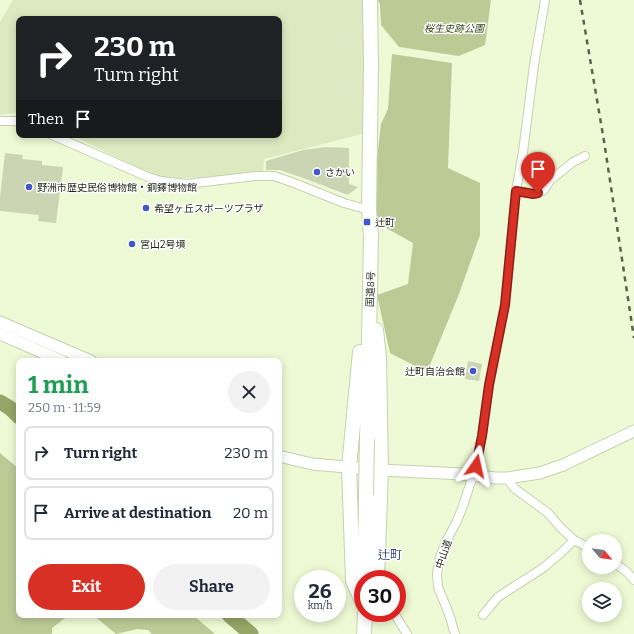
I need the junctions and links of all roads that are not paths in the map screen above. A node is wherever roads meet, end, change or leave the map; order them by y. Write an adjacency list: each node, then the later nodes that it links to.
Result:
1 (370, 0): 8 (highway, 国道8号)
2 (545, 0): 7 (street, 中山道)
3 (0, 121): 4 (street)
4 (16, 121)
5 (59, 138): 8 (street)
6 (585, 156): 7 (street)
7 (516, 191): 18 (street, 中山道)
8 (369, 210): 9 (highway, 国道8号)
9 (369, 307): 16 (highway); 17 (highway); 23 (highway, 国道8号, bridge)
10 (0, 322): 13 (main road)
11 (0, 334): 12 (main road)
12 (55, 358)
13 (83, 358)
14 (634, 431): 19 (main road)
15 (282, 456): 16 (main road)
16 (349, 467): 17 (main road); 26 (highway)
17 (381, 470): 18 (main road); 24 (highway)
18 (473, 475): 19 (main road); 32 (street, 中山道)
19 (507, 478): 20 (street)
20 (574, 540): 21 (street); 27 (street)
21 (582, 544)
22 (622, 568): 25 (street)
23 (365, 570)
24 (377, 570)
25 (634, 580)
26 (354, 583)
27 (483, 615)
28 (364, 622): 30 (highway)
29 (400, 622): 31 (street)
30 (364, 634)
31 (407, 634)
32 (455, 634)

